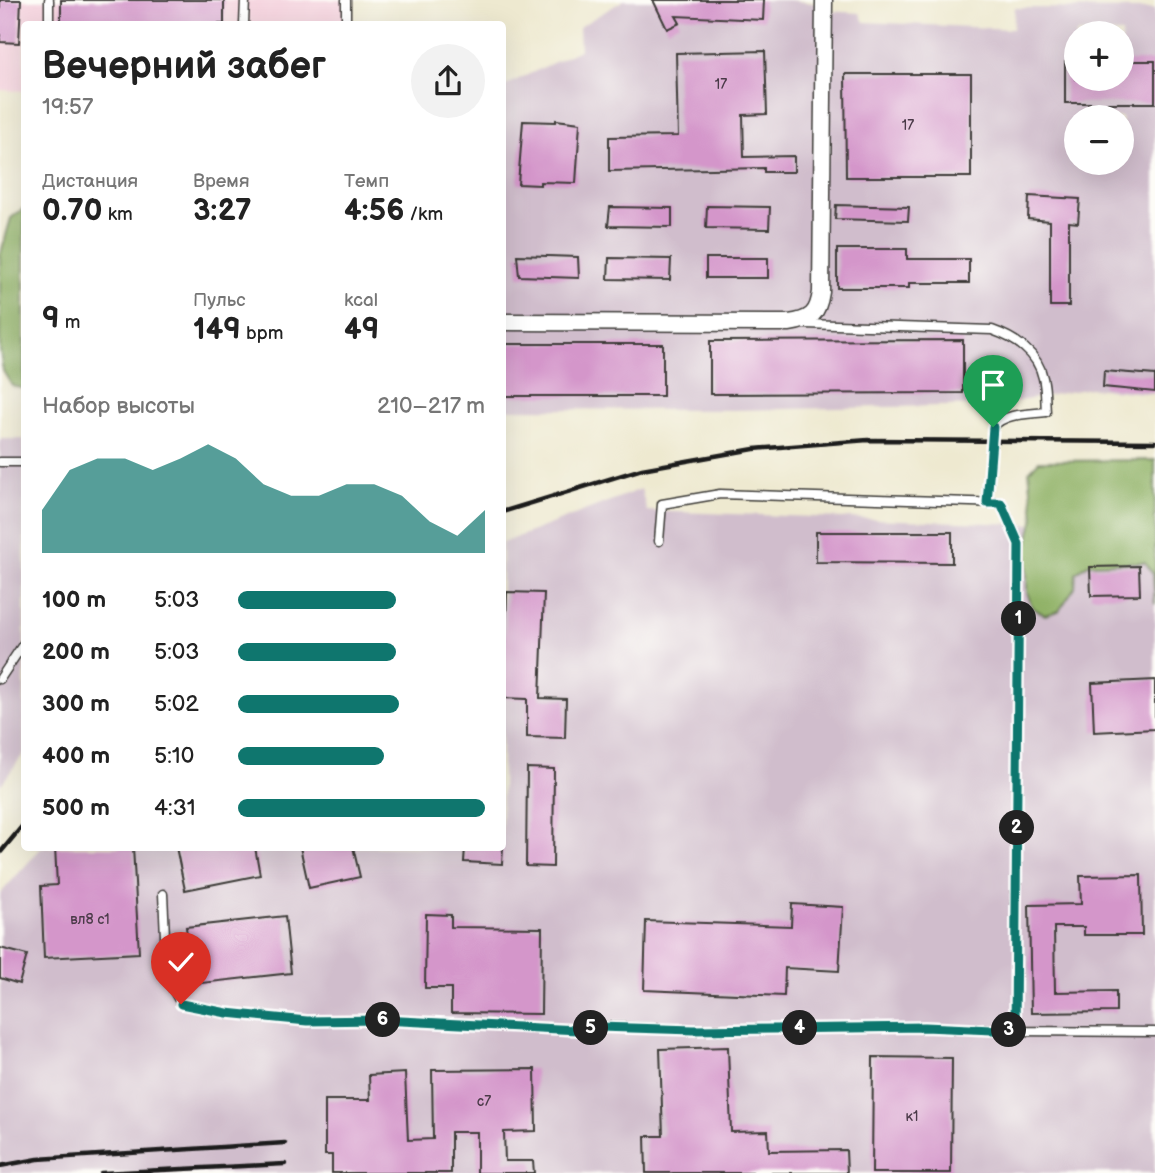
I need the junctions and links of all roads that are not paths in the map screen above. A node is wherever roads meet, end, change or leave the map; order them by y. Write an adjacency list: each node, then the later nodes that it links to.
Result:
1 (49, 0): 5 (lane)
2 (245, 0): 6 (lane)
3 (346, 0): 7 (lane)
4 (824, 0): 9 (street)
5 (49, 21)
6 (244, 21)
7 (346, 21)
8 (506, 323): 9 (street)
9 (789, 323): 12 (lane)
10 (0, 462): 11 (lane)
11 (21, 462)
12 (987, 503): 13 (lane); 17 (lane)
13 (659, 541)
14 (21, 648): 15 (lane)
15 (0, 679)
16 (163, 894): 17 (lane)
17 (1015, 1031): 18 (lane)
18 (1155, 1032)

